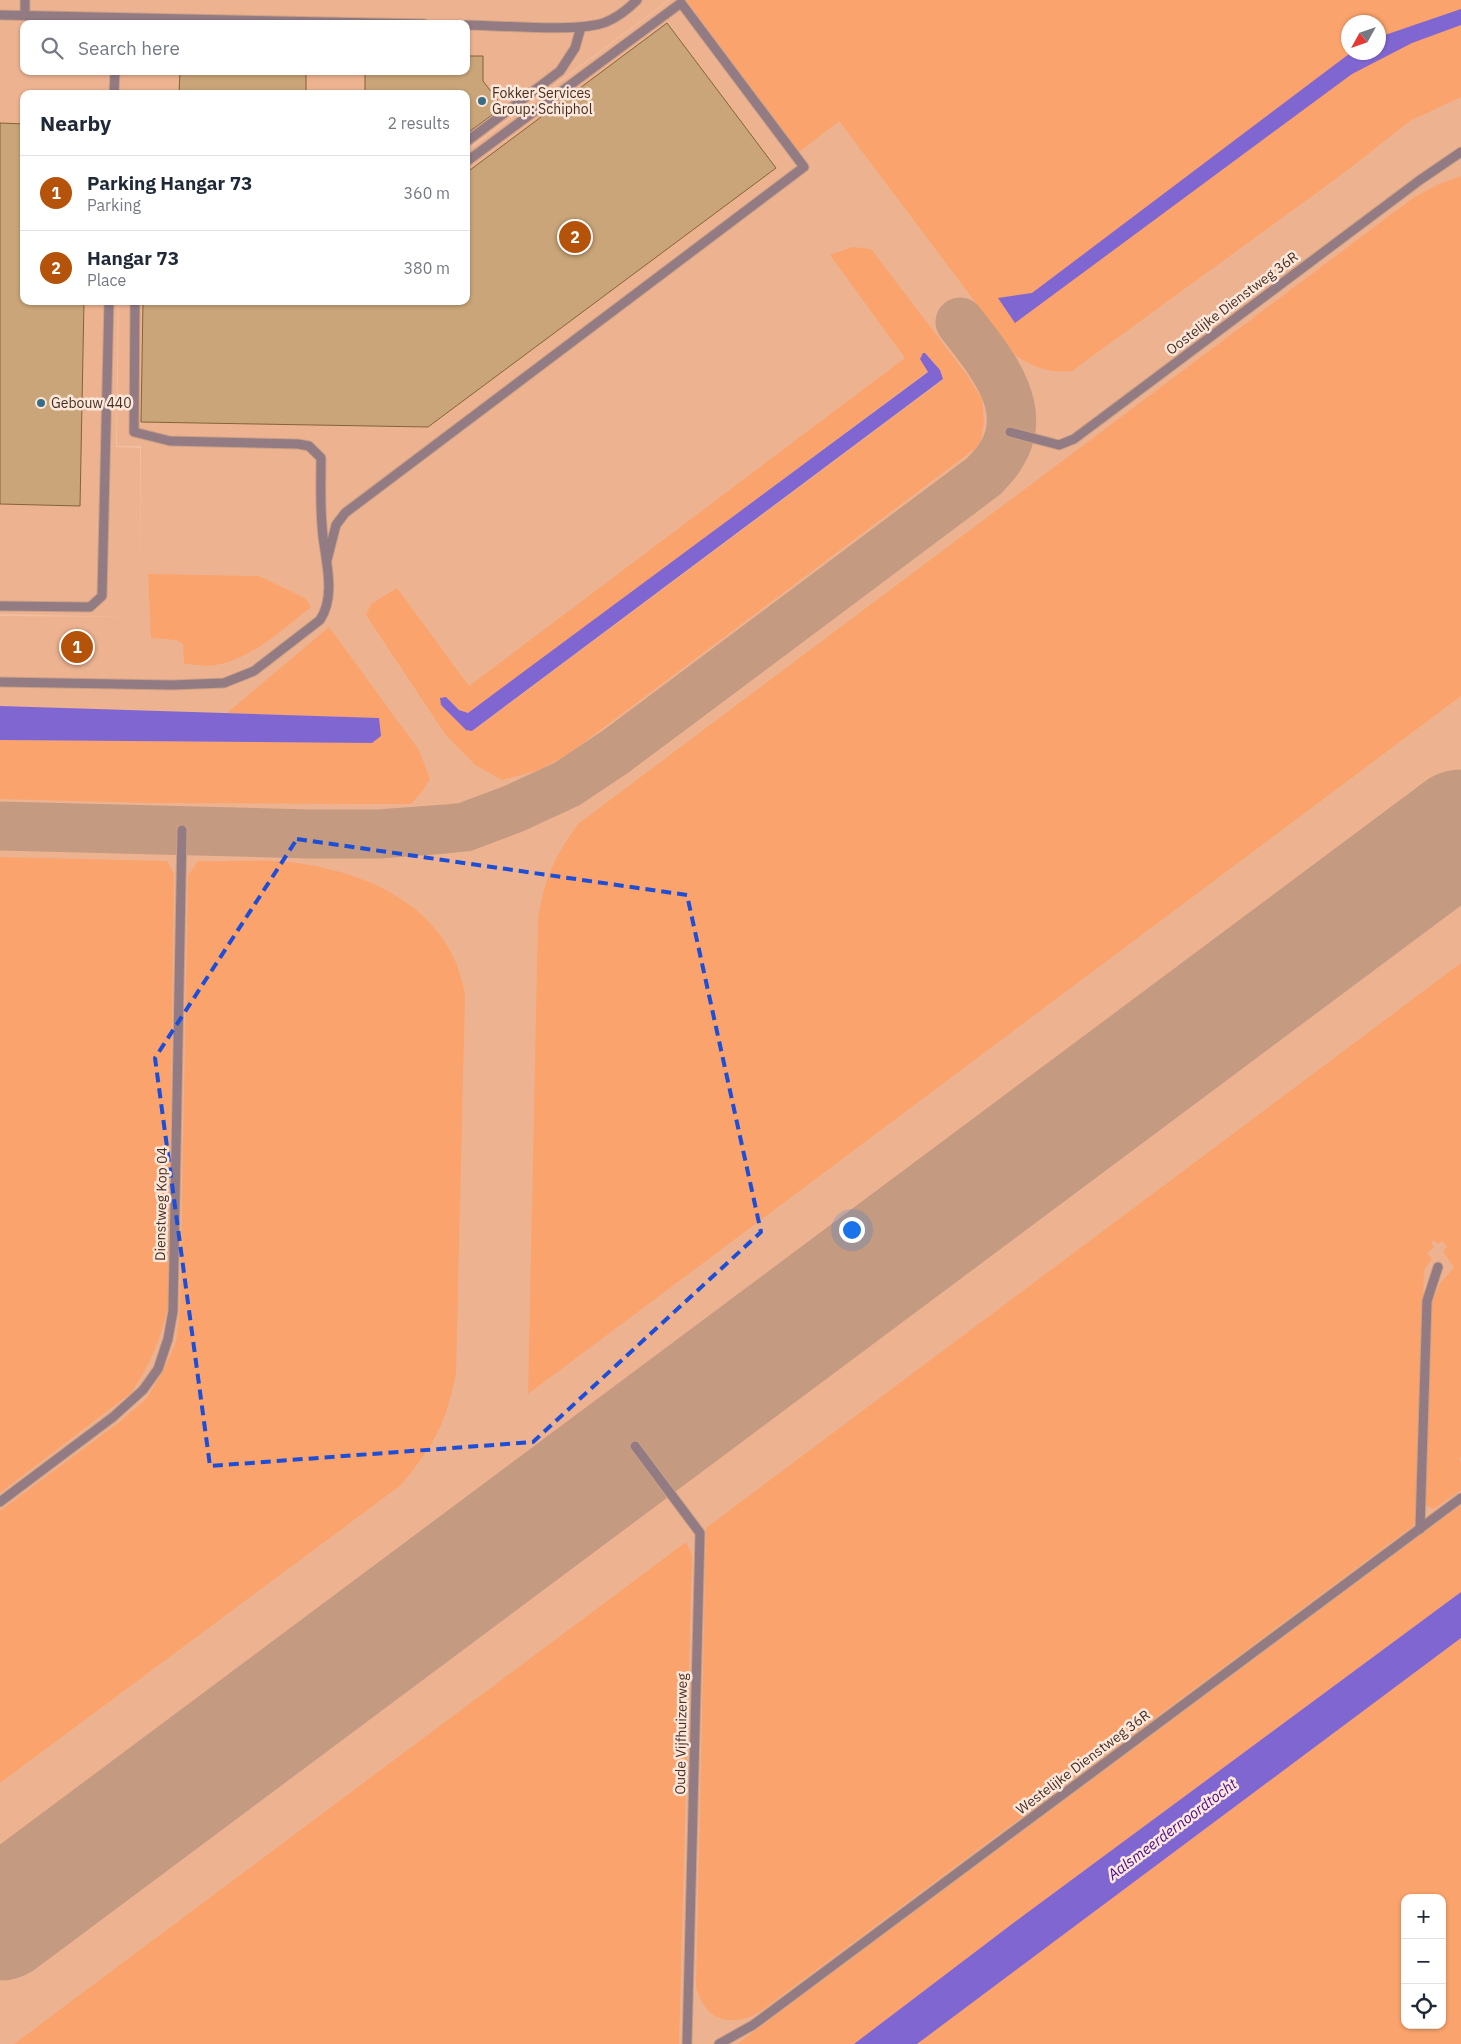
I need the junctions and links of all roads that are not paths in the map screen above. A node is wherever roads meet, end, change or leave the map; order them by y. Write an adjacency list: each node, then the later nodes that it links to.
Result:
1 (25, 0): 6 (lane)
2 (637, 0): 4 (lane)
3 (645, 0): 4 (lane)
4 (628, 10): 9 (lane)
5 (0, 15): 6 (lane)
6 (25, 15): 7 (lane)
7 (116, 20)
8 (470, 25): 9 (lane)
9 (581, 27): 12 (lane)
10 (115, 75): 11 (lane)
11 (114, 90)
12 (470, 139)
13 (1461, 152): 17 (lane, Oostelijke Dienstweg 36R)
14 (470, 159): 18 (lane)
15 (109, 305): 19 (lane)
16 (135, 305): 18 (lane)
17 (1010, 432)
18 (327, 560): 20 (lane)
19 (0, 606)
20 (0, 682)
21 (182, 830): 25 (lane, Dienstweg Kop 04)
22 (1438, 1267): 26 (lane)
23 (635, 1446): 27 (lane, Oude Vijfhuizerweg)
24 (1461, 1498): 26 (lane, Westelijke Dienstweg 36R)
25 (0, 1502)
26 (1420, 1528): 28 (lane, Westelijke Dienstweg 36R)
27 (687, 2044)
28 (719, 2044)

